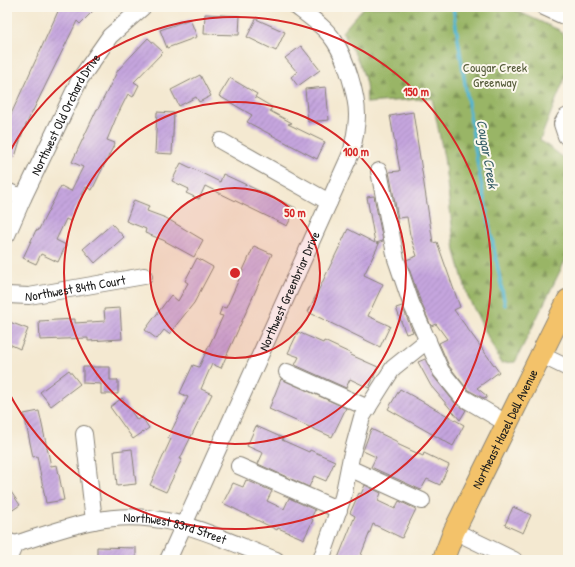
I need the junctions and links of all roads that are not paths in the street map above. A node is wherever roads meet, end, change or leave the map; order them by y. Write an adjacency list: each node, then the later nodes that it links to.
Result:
1 (143, 7): 10 (street, Northwest Old Orchard Drive)
2 (296, 7): 11 (street, Northwest Greenbriar Drive)
3 (544, 7): 4 (street)
4 (568, 18)
5 (568, 116): 6 (street)
6 (568, 138)
7 (221, 141): 11 (street)
8 (379, 171): 16 (street)
9 (7, 190): 10 (street)
10 (23, 198): 12 (street, Northwest Old Orchard Drive)
11 (329, 202): 28 (street, Northwest Greenbriar Drive)
12 (7, 235)
13 (144, 276): 14 (street, Northwest 84th Court)
14 (7, 295)
15 (568, 300): 17 (main road, Northeast Hazel Dell Avenue)
16 (428, 340): 20 (street); 21 (street)
17 (541, 355): 18 (street); 21 (main road, Northeast Hazel Dell Avenue)
18 (568, 368)
19 (287, 372): 20 (street)
20 (368, 408): 24 (street)
21 (508, 424): 29 (main road, Northeast Hazel Dell Avenue)
22 (84, 434): 27 (street)
23 (239, 466): 26 (street)
24 (349, 468): 25 (street); 26 (street)
25 (422, 501)
26 (339, 510): 35 (street)
27 (94, 521): 28 (street, Northwest 83rd Street); 30 (street, Northwest 83rd Street)
28 (184, 524): 31 (street, Northwest 83rd Street); 33 (street, Northwest Greenbriar Drive)
29 (454, 531): 36 (main road, Northeast Hazel Dell Avenue); 37 (street)
30 (11, 542): 32 (street)
31 (247, 555): 34 (street, Northwest 83rd Street)
32 (8, 560)
33 (168, 560)
34 (276, 560)
35 (321, 560)
36 (444, 560)
37 (514, 560)

